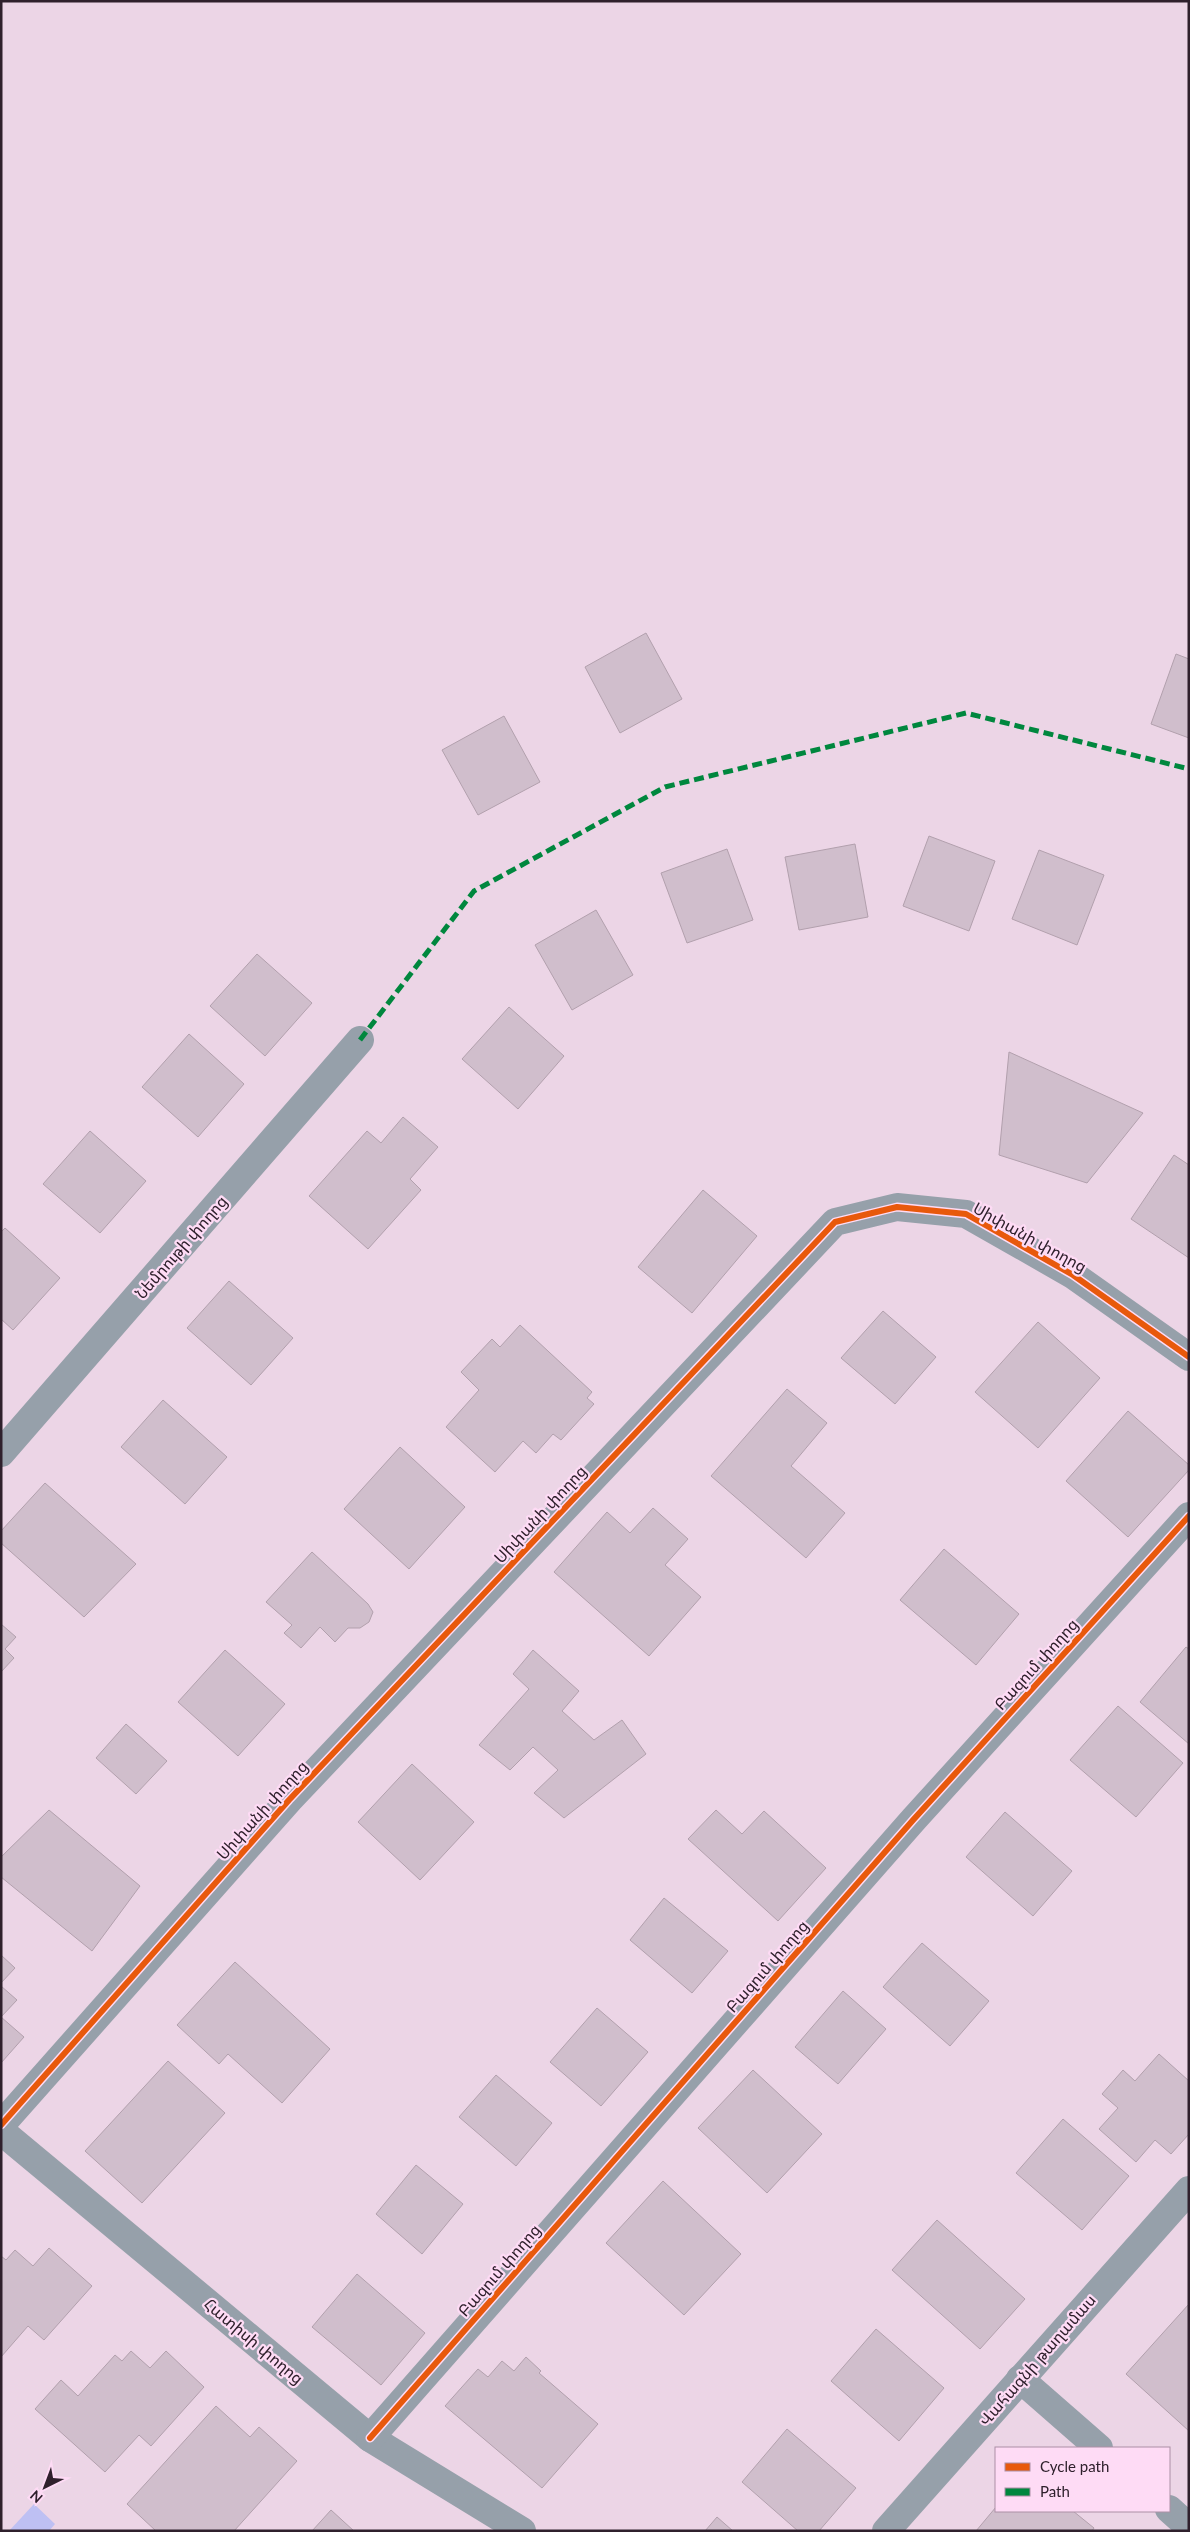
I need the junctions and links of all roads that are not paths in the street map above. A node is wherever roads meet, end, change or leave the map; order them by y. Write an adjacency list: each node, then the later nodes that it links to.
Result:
1 (360, 1040): 3 (street, Նեմրութի փողոց)
2 (1189, 1357): 5 (street, Սիփանի փողոց)
3 (1, 1454)
4 (1189, 1516): 9 (street, Բազում փողոց)
5 (1, 2125)
6 (1, 2131): 9 (street, Հատիսի փողոց)
7 (1189, 2190): 8 (street, Վահագնի թաղամաս)
8 (1020, 2379): 10 (street); 14 (street, Վահագնի թաղամաս)
9 (370, 2438): 13 (street, Հատիսի փողոց)
10 (1098, 2447)
11 (1170, 2510): 12 (street)
12 (1189, 2527)
13 (522, 2531)
14 (886, 2531)

